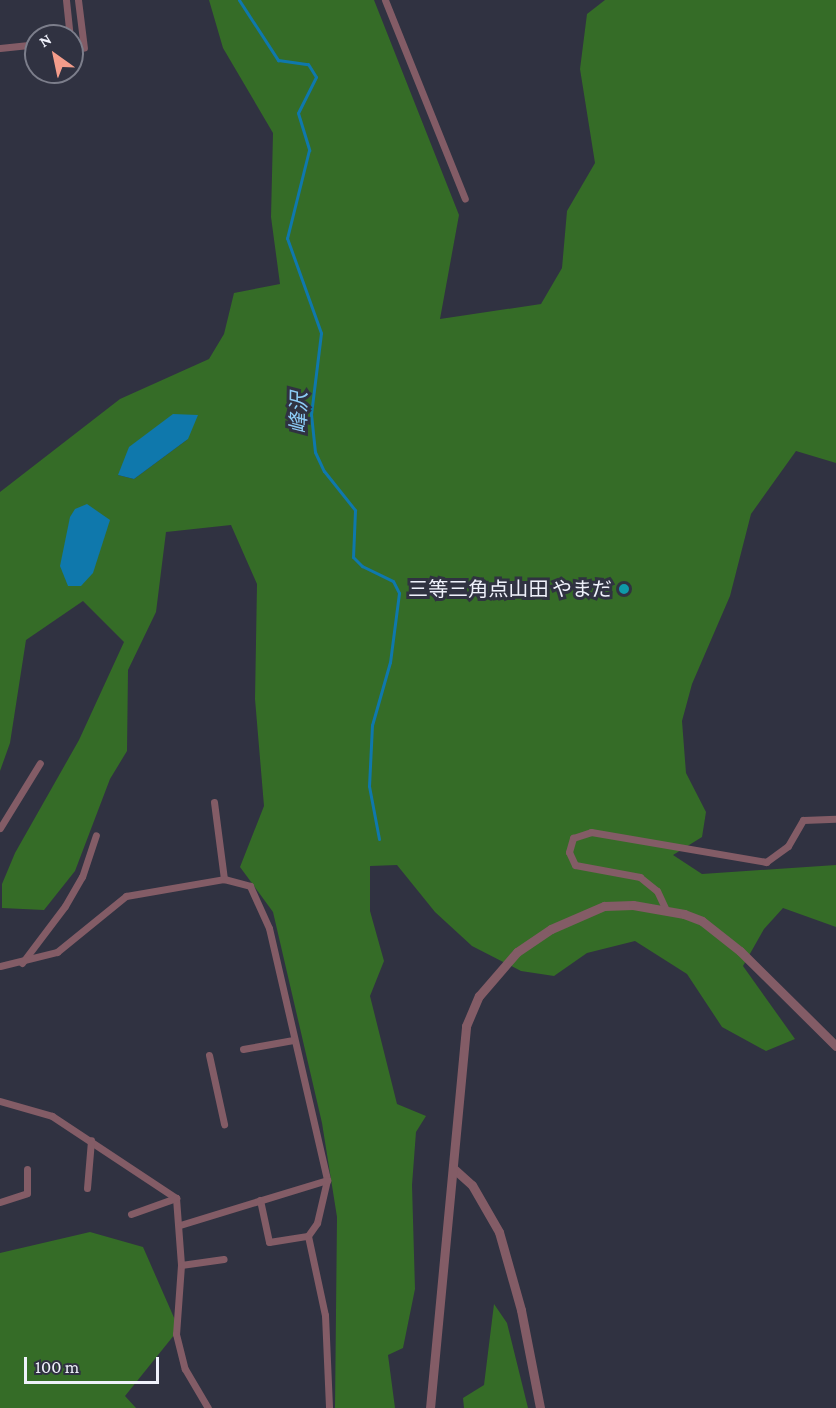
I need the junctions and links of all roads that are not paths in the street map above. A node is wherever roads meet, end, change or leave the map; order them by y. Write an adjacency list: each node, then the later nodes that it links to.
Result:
1 (66, 0): 4 (street)
2 (78, 0): 5 (street)
3 (385, 0): 8 (street)
4 (69, 24)
5 (81, 24)
6 (24, 45): 7 (street)
7 (0, 48)
8 (465, 199)
9 (40, 764): 12 (street)
10 (214, 802): 14 (street)
11 (836, 819): 15 (street)
12 (0, 828)
13 (96, 835): 16 (street)
14 (224, 879): 16 (street); 18 (street)
15 (666, 910): 19 (street); 25 (street)
16 (22, 963): 17 (street)
17 (0, 966)
18 (293, 1040): 20 (street); 27 (street)
19 (836, 1046)
20 (243, 1050)
21 (209, 1055): 23 (street)
22 (0, 1101): 24 (street)
23 (224, 1124)
24 (91, 1140): 28 (street); 29 (street)
25 (453, 1168): 39 (street); 40 (street)
26 (27, 1169): 31 (street)
27 (327, 1180): 30 (street); 34 (street)
28 (87, 1188)
29 (176, 1198): 32 (street); 33 (street)
30 (260, 1200): 33 (street); 34 (street)
31 (0, 1202)
32 (131, 1214)
33 (180, 1225): 36 (street)
34 (308, 1236): 38 (street)
35 (224, 1259): 36 (street)
36 (181, 1265): 37 (street)
37 (208, 1408)
38 (329, 1408)
39 (430, 1408)
40 (540, 1408)

